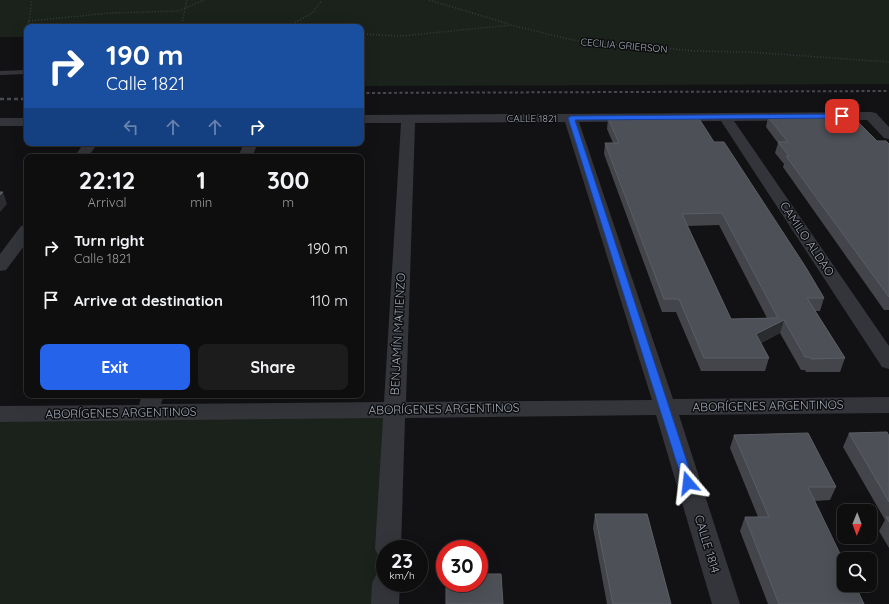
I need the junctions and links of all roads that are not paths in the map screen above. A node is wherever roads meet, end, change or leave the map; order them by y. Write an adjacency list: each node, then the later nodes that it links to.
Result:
1 (24, 72): 2 (lane)
2 (0, 73)
3 (725, 117): 4 (street, CALLE 1821); 9 (street, CALLE 1821); 12 (street, CAMILO ALDAO)
4 (571, 118): 6 (street, CALLE 1821); 15 (street, CALLE 1814)
5 (364, 119): 6 (street, CALLE 1821)
6 (408, 119): 16 (street, BENJAMÍN MATIENZO)
7 (0, 122): 8 (street)
8 (24, 122)
9 (889, 135)
10 (24, 234): 11 (street)
11 (0, 266)
12 (889, 362)
13 (150, 404): 16 (street, ABORÍGENES ARGENTINOS); 17 (street, ABORÍGENES ARGENTINOS)
14 (889, 405): 15 (street, ABORÍGENES ARGENTINOS)
15 (665, 407): 16 (street, ABORÍGENES ARGENTINOS); 21 (street, CALLE 1814)
16 (394, 410): 18 (street, BENJAMÍN MATIENZO)
17 (0, 414)
18 (388, 540)
19 (386, 592): 20 (street)
20 (385, 604)
21 (726, 604)

